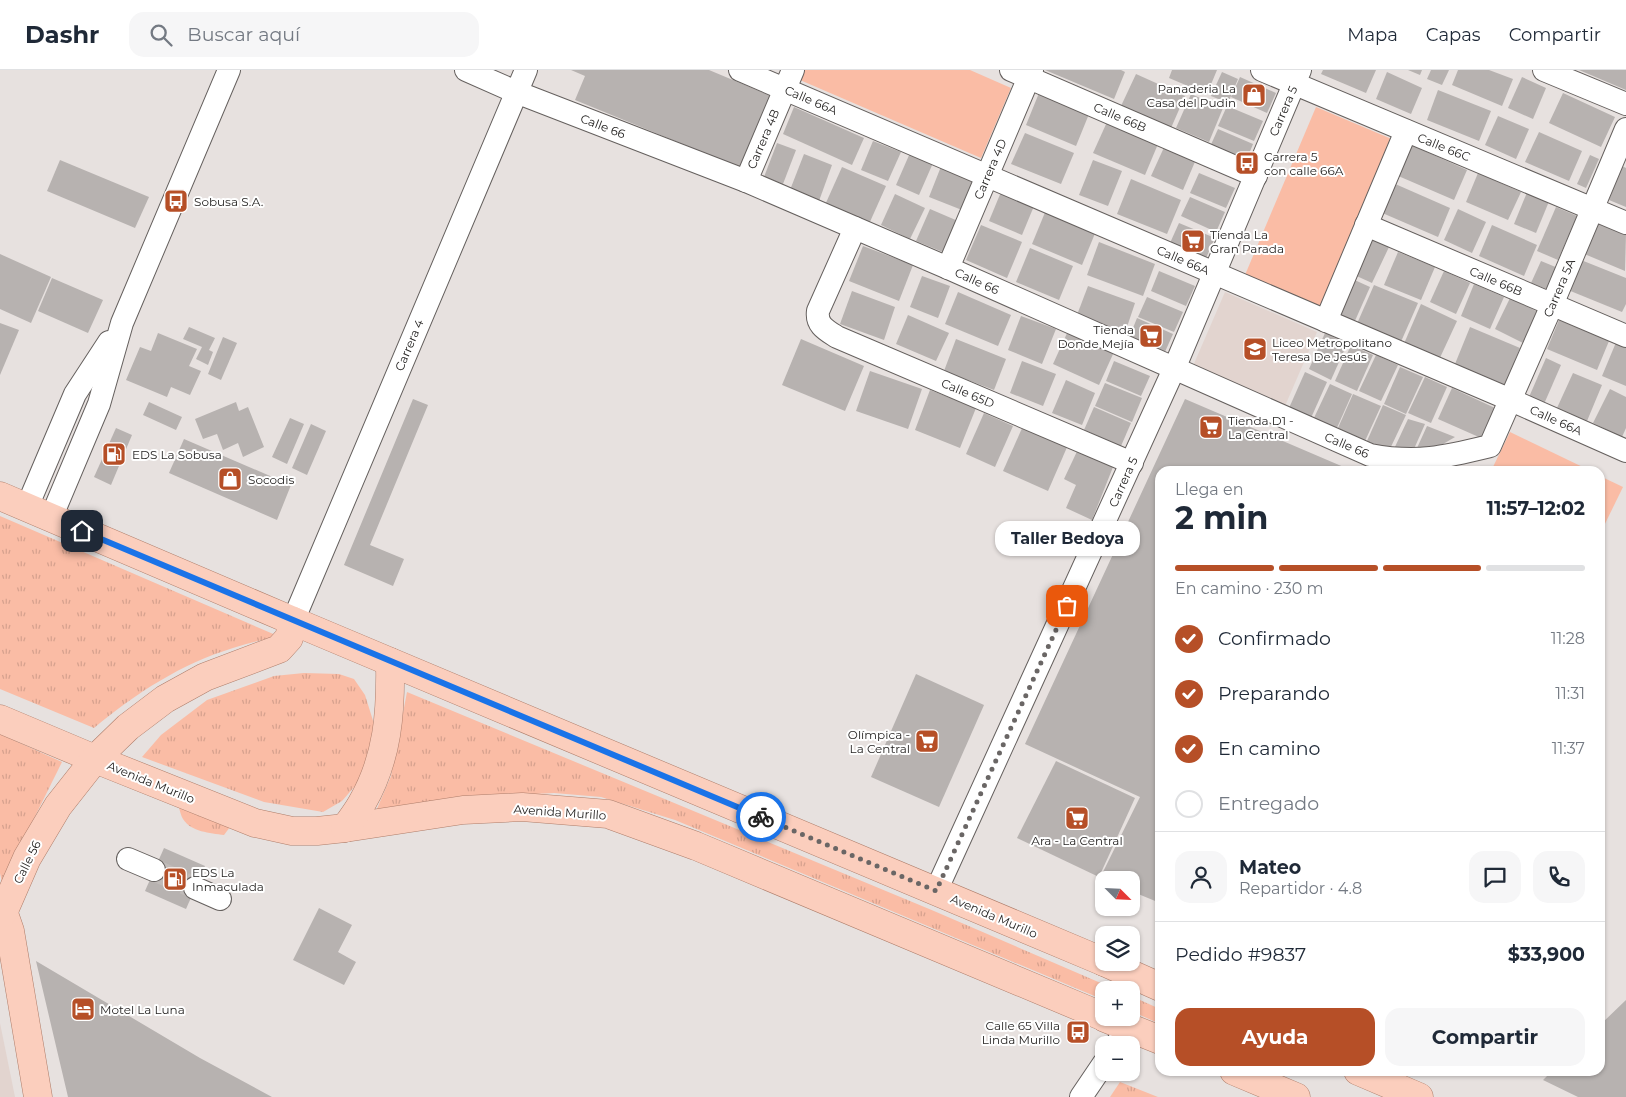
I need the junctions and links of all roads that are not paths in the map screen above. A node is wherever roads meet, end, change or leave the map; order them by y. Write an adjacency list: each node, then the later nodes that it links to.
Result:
1 (229, 70): 32 (street)
2 (466, 70): 10 (street, Calle 66)
3 (526, 70): 10 (street, Carrera 4)
4 (740, 70): 9 (street, Calle 66A)
5 (1262, 70): 8 (street, Calle 66C)
6 (1544, 70): 11 (street)
7 (1024, 73): 14 (street, Carrera 4D); 15 (street, Calle 66B)
8 (1297, 77): 13 (street, Calle 66C); 15 (street, Carrera 5)
9 (789, 79): 14 (street, Calle 66A); 16 (street, Carrera 4B)
10 (516, 92): 16 (street, Calle 66); 33 (street, Carrera 4)
11 (1626, 104)
12 (1626, 128): 17 (street, Carrera 5A)
13 (1406, 131): 17 (street, Calle 66C); 19 (street)
14 (987, 175): 21 (street, Carrera 4D); 22 (street, Calle 66A)
15 (1256, 176): 22 (street, Carrera 5)
16 (746, 181): 20 (street, Calle 66)
17 (1593, 208): 18 (street, Calle 66C); 23 (street, Carrera 5A)
18 (1626, 223)
19 (1366, 225): 23 (street, Calle 66B); 24 (street)
20 (855, 228): 21 (street, Calle 66); 30 (street, Calle 65D)
21 (948, 268): 26 (street, Calle 66)
22 (1215, 273): 24 (street, Calle 66A); 26 (street, Carrera 5)
23 (1552, 305): 25 (street, Calle 66B); 27 (street, Carrera 5A)
24 (1326, 320): 27 (street, Calle 66A)
25 (1626, 336)
26 (1174, 369): 28 (street, Calle 66); 30 (street, Carrera 5)
27 (1511, 400): 28 (street, Carrera 5A); 29 (street, Calle 66A)
28 (1490, 446)
29 (1626, 451)
30 (1132, 463): 41 (street, Carrera 5)
31 (0, 496): 32 (main road, Avenida Murillo)
32 (39, 512): 33 (main road, Avenida Murillo)
33 (293, 621): 34 (main road, Avenida Murillo); 36 (main road, Calle 56)
34 (390, 662): 37 (main road); 41 (main road, Avenida Murillo)
35 (0, 719): 36 (main road, Avenida Murillo)
36 (95, 759): 37 (main road, Avenida Murillo); 43 (main road, Calle 56)
37 (345, 828): 47 (main road, Avenida Murillo)
38 (128, 859): 39 (street)
39 (154, 870)
40 (195, 888): 42 (street)
41 (936, 891): 44 (main road, Avenida Murillo)
42 (220, 899)
43 (2, 907): 53 (main road, Calle 56)
44 (1095, 958)
45 (1125, 971): 46 (main road, Avenida Murillo)
46 (1155, 984)
47 (1113, 1027): 48 (main road, Avenida Murillo)
48 (1155, 1039)
49 (1095, 1076): 54 (street)
50 (1252, 1076): 52 (main road)
51 (1370, 1076): 55 (main road)
52 (1283, 1085)
53 (38, 1097)
54 (1081, 1097)
55 (1419, 1097)

